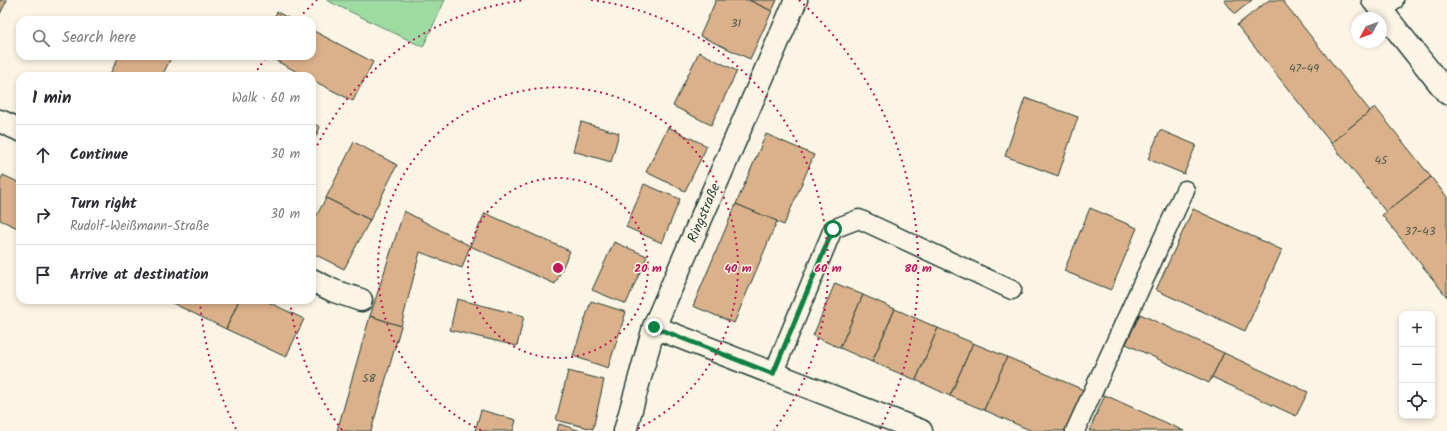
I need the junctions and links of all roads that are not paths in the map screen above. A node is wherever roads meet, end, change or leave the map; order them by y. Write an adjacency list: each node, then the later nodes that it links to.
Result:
1 (796, 0): 10 (street, Ringstraße)
2 (1382, 3): 3 (street)
3 (1447, 92)
4 (0, 121): 5 (street)
5 (16, 128)
6 (1185, 190): 14 (lane)
7 (316, 282): 9 (street)
8 (1012, 290): 11 (lane)
9 (361, 300)
10 (654, 327): 11 (street); 12 (street, Ringstraße)
11 (773, 374): 13 (street)
12 (625, 431)
13 (921, 431)
14 (1075, 431)

